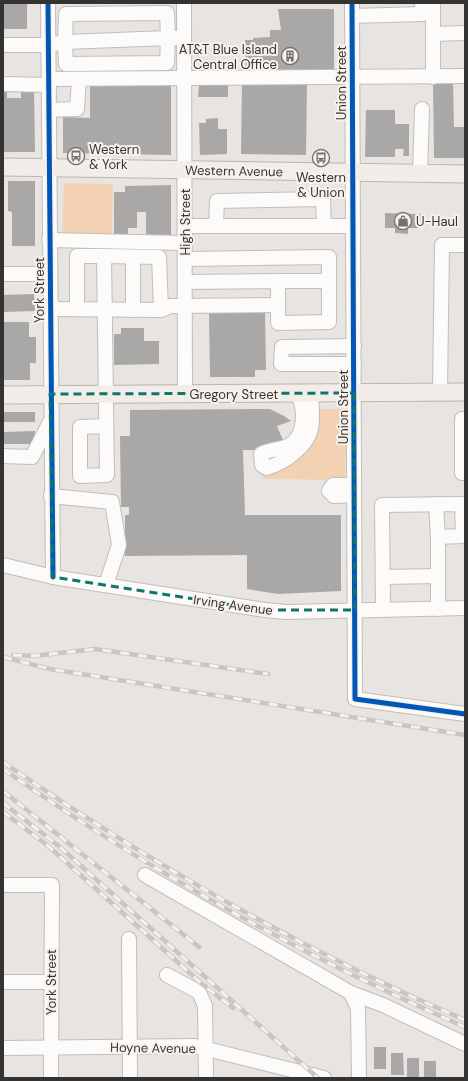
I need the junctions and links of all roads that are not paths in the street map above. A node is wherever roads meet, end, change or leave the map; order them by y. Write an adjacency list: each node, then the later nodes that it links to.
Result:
1 (48, 3): 12 (street, York Street)
2 (184, 3): 9 (street, High Street)
3 (422, 3): 5 (street)
4 (433, 3): 7 (street)
5 (352, 10): 15 (street, Union Street)
6 (465, 33): 7 (street)
7 (433, 34): 14 (street)
8 (168, 38): 9 (street); 10 (street); 10 (street); 10 (street)
9 (184, 38): 17 (street, High Street)
10 (65, 42): 12 (street)
11 (3, 45): 12 (street)
12 (48, 45): 18 (street, York Street)
13 (465, 76): 14 (street)
14 (433, 77): 15 (street)
15 (352, 78): 17 (street); 25 (street, Union Street)
16 (78, 79): 17 (street); 18 (street); 21 (street)
17 (184, 79): 24 (street, High Street)
18 (49, 82): 19 (street); 21 (street, York Street)
19 (3, 84)
20 (422, 109): 26 (street)
21 (49, 110): 23 (street, York Street)
22 (3, 167): 23 (main road, Western Avenue)
23 (49, 168): 24 (main road, Western Avenue); 32 (street, York Street)
24 (184, 170): 25 (main road, Western Avenue); 28 (street, High Street)
25 (353, 172): 26 (main road, Western Avenue); 31 (street, Union Street)
26 (420, 174): 27 (main road, Western Avenue)
27 (465, 174)
28 (185, 226): 29 (street); 33 (street, High Street)
29 (216, 226): 30 (street); 30 (street)
30 (324, 226): 31 (street)
31 (353, 226): 50 (street, Union Street)
32 (50, 240): 33 (street); 39 (street, York Street)
33 (185, 243): 37 (street, High Street)
34 (465, 245): 52 (street)
35 (104, 256): 36 (street); 45 (street); 46 (street)
36 (132, 257): 47 (street); 48 (street)
37 (185, 259): 41 (street); 42 (street, High Street)
38 (4, 270): 39 (street)
39 (50, 274): 44 (street, York Street)
40 (278, 281): 41 (street); 42 (street); 43 (street)
41 (329, 281): 43 (street)
42 (185, 282): 49 (street, High Street)
43 (278, 305): 49 (street)
44 (50, 309): 45 (street); 56 (street, York Street)
45 (78, 309): 46 (street)
46 (104, 310): 47 (street); 57 (street)
47 (133, 310): 48 (street)
48 (161, 310): 49 (street)
49 (185, 310): 58 (street, High Street)
50 (354, 346): 51 (street, Union Street); 51 (street)
51 (354, 364): 55 (street, Union Street)
52 (440, 392): 53 (main road, Gregory Street); 55 (main road, Gregory Street)
53 (465, 392)
54 (304, 393): 54 (street); 55 (main road, Gregory Street); 58 (main road, Gregory Street)
55 (354, 393): 75 (street, Union Street)
56 (50, 394): 57 (main road, Gregory Street); 59 (main road, Gregory Street); 61 (street, York Street)
57 (105, 394): 58 (main road, Gregory Street); 62 (street)
58 (185, 394)
59 (3, 395)
60 (465, 419): 64 (street)
61 (50, 421): 63 (street); 65 (street, York Street)
62 (106, 426)
63 (3, 456)
64 (465, 473)
65 (52, 496): 70 (street, York Street); 72 (street)
66 (436, 504): 67 (street); 67 (street); 71 (street)
67 (438, 537): 69 (street)
68 (3, 565): 70 (street, Irving Avenue)
69 (438, 576): 71 (street); 74 (street)
70 (52, 577): 72 (street, Irving Avenue)
71 (383, 577): 76 (street)
72 (106, 585): 75 (street, Irving Avenue)
73 (465, 608): 74 (street, Irving Avenue)
74 (438, 609): 76 (street, Irving Avenue)
75 (355, 610): 76 (street, Irving Avenue); 77 (street, Union Street)
76 (383, 610)
77 (465, 714)
78 (145, 875): 84 (street)
79 (3, 885): 83 (street, York Street)
80 (129, 939): 86 (street)
81 (167, 975): 89 (street)
82 (3, 982): 83 (street)
83 (51, 982): 88 (street, York Street)
84 (351, 993): 85 (street); 95 (street)
85 (465, 1044)
86 (130, 1047): 88 (street, Hoyne Avenue); 89 (street, Hoyne Avenue); 92 (street)
87 (3, 1048): 88 (street, Hoyne Avenue)
88 (51, 1048): 91 (street, York Street)
89 (206, 1049): 90 (street, Hoyne Avenue); 93 (street)
90 (284, 1073): 94 (street, Hoyne Avenue)
91 (51, 1078)
92 (130, 1078)
93 (206, 1078)
94 (324, 1078)
95 (359, 1078)

